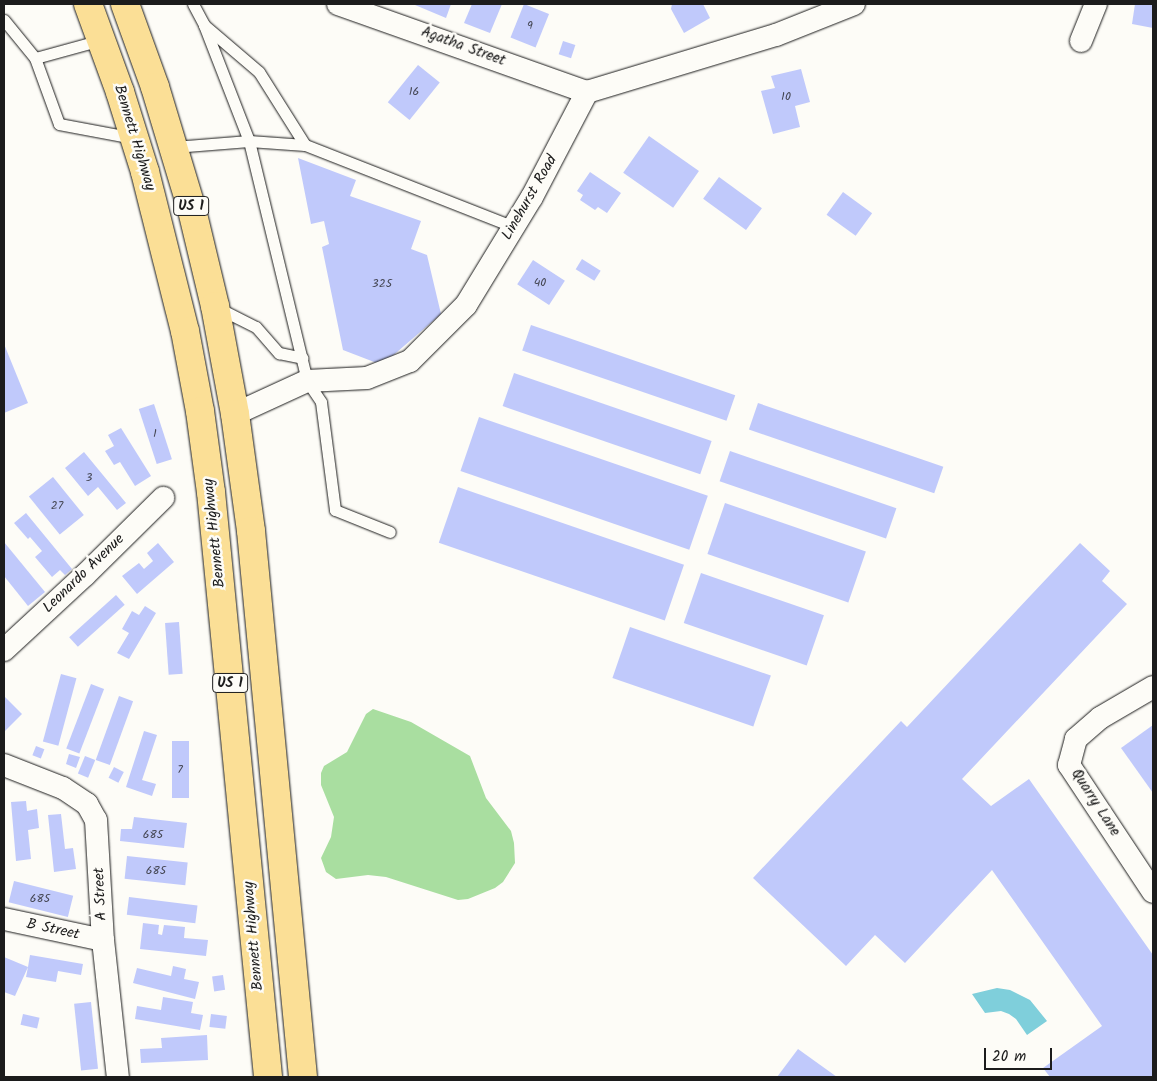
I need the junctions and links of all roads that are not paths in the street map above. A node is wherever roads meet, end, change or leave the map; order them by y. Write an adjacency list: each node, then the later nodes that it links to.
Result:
1 (88, 4): 9 (highway, Bennett Highway / US 1)
2 (125, 4): 16 (highway, US 1)
3 (193, 4): 8 (lane)
4 (338, 4): 12 (street, Agatha Street)
5 (1096, 4): 10 (street)
6 (843, 5): 12 (street)
7 (4, 20): 11 (lane)
8 (204, 25): 14 (lane); 15 (lane)
9 (102, 40): 11 (lane); 13 (highway, Bennett Highway / US 1)
10 (1081, 41)
11 (35, 58): 13 (lane)
12 (587, 92): 17 (street, Linehurst Road)
13 (135, 138): 31 (highway, Bennett Highway / US 1)
14 (249, 141): 15 (lane); 16 (lane); 19 (lane)
15 (306, 145): 17 (lane)
16 (174, 146): 18 (highway, US 1)
17 (514, 227): 20 (street, Linehurst Road)
18 (215, 306): 19 (lane); 21 (highway, US 1)
19 (302, 358): 20 (lane)
20 (307, 381): 21 (street, Linehurst Road); 23 (lane)
21 (235, 414): 32 (highway, US 1)
22 (163, 498): 24 (street, Leonardo Avenue)
23 (390, 532)
24 (4, 650)
25 (1153, 687): 27 (street, Quarry Lane)
26 (4, 765): 29 (street, A Street)
27 (1153, 892)
28 (4, 919): 29 (street, B Street)
29 (103, 940): 30 (street, A Street)
30 (118, 1077)
31 (268, 1077)
32 (303, 1077)

